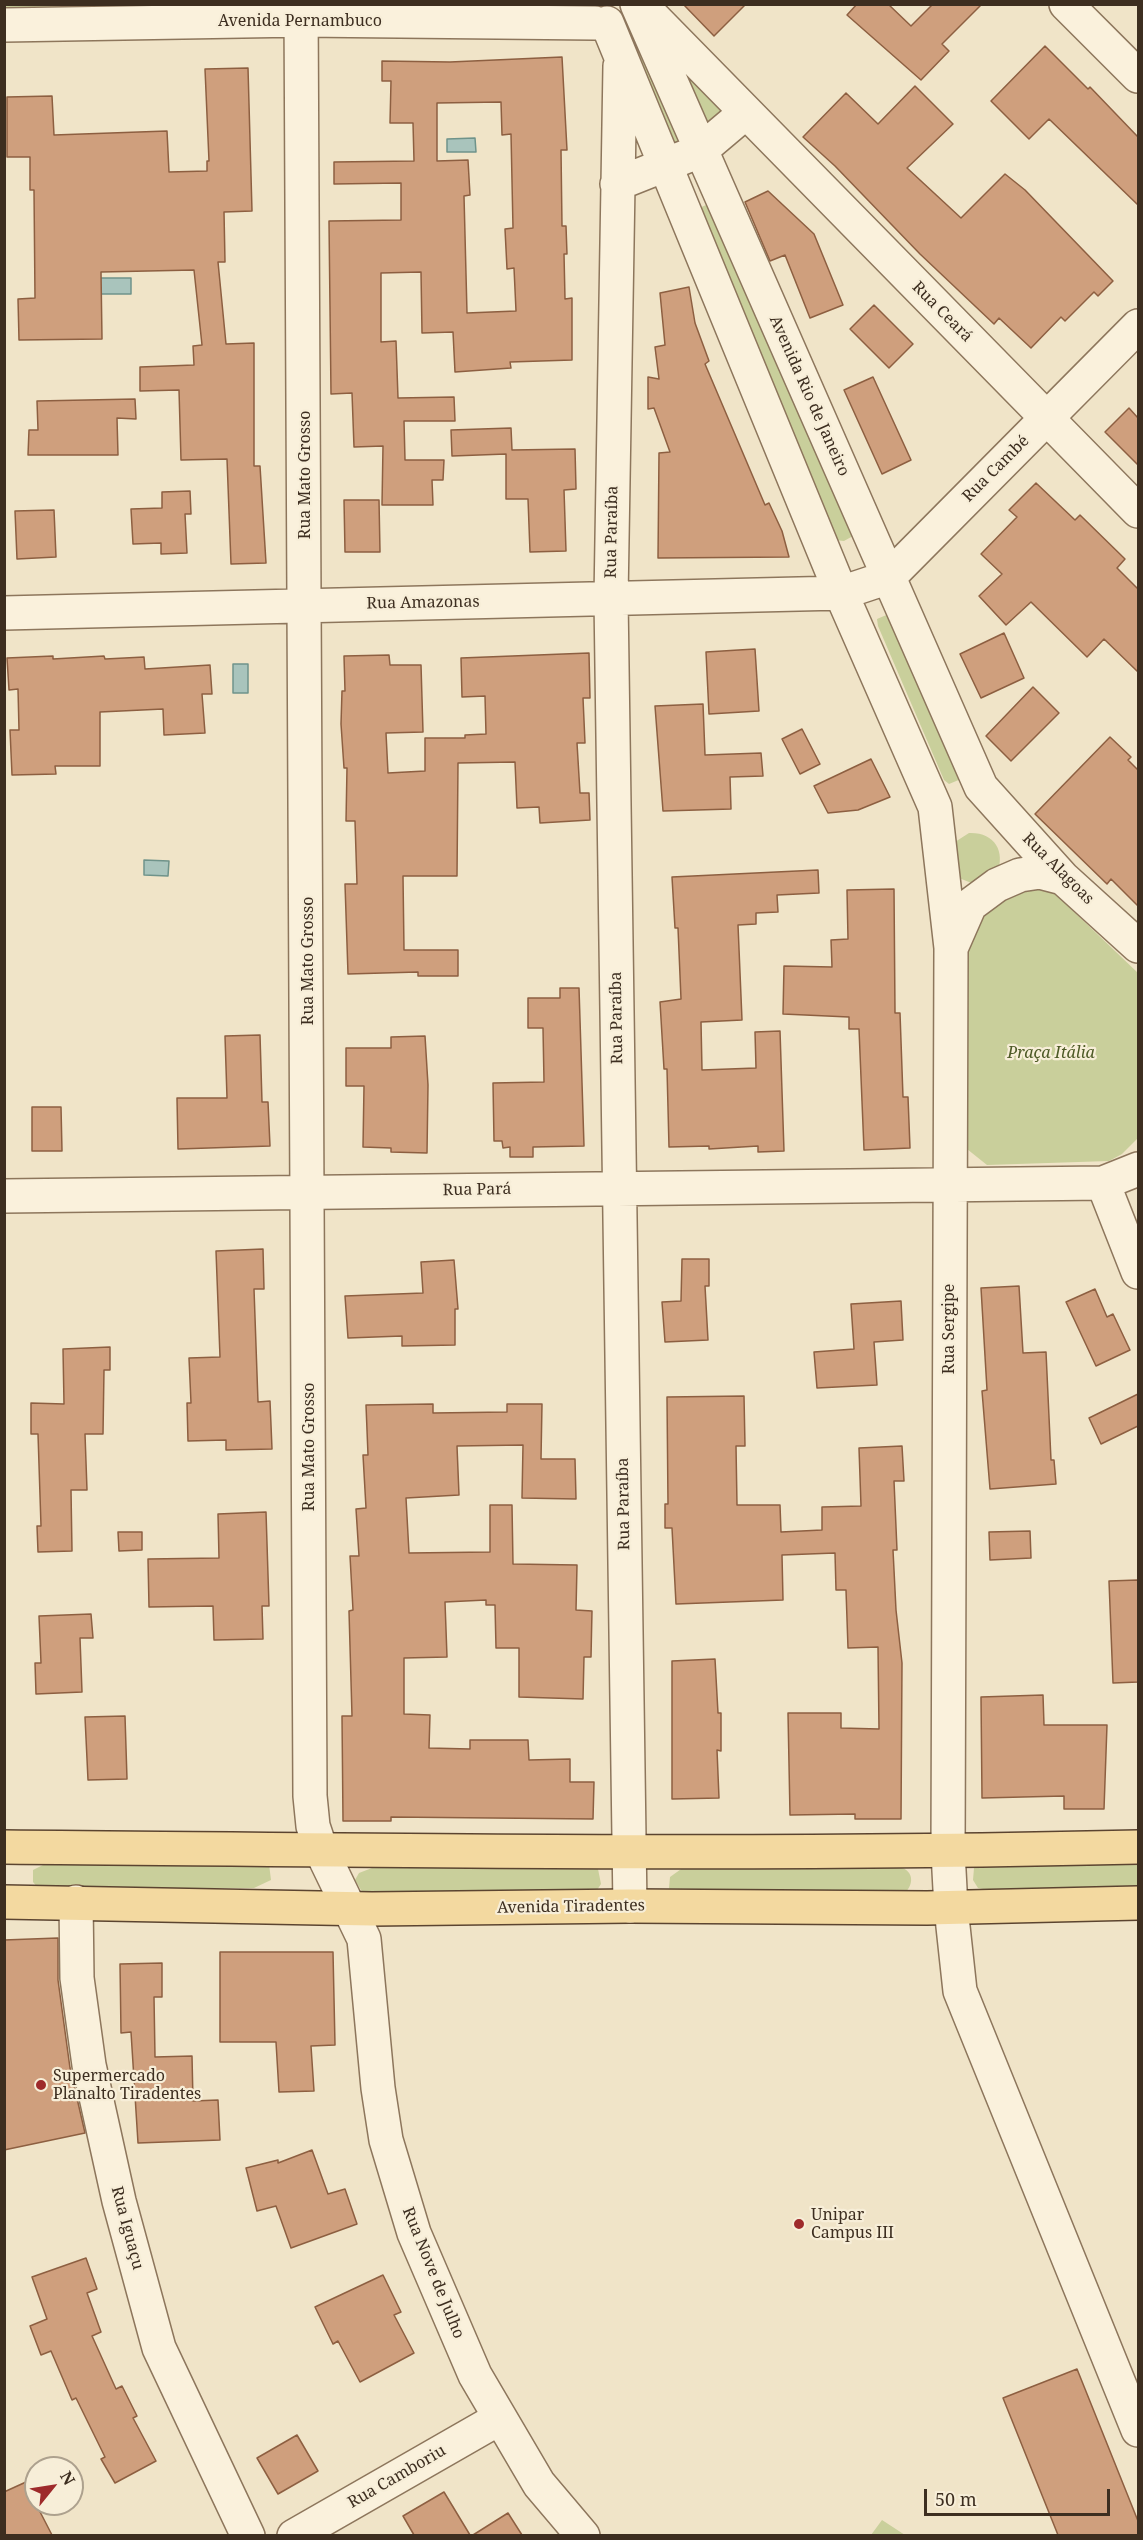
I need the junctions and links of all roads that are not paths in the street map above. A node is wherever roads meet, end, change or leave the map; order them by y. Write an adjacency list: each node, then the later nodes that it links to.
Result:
1 (638, 4): 4 (street); 8 (street, Rua Ceará); 9 (street, Avenida Rio de Janeiro)
2 (1066, 4): 7 (street)
3 (302, 12): 4 (street, Avenida Pernambuco); 5 (street, Avenida Pernambuco); 18 (street, Rua Mato Grosso)
4 (591, 17): 6 (street)
5 (4, 25)
6 (621, 55): 10 (street); 11 (street, Rua Paraíba)
7 (1138, 76)
8 (745, 113): 9 (street); 13 (street, Rua Ceará)
9 (700, 151): 10 (street); 15 (street, Avenida Rio de Janeiro)
10 (667, 165): 11 (street); 16 (street)
11 (617, 184): 17 (street, Rua Paraíba)
12 (1138, 326): 13 (street, Rua Cambé)
13 (1046, 418): 14 (street, Rua Ceará); 15 (street, Rua Cambé)
14 (1138, 511)
15 (889, 577): 16 (street, Rua Cambé); 20 (street, Avenida Rio de Janeiro)
16 (841, 593): 17 (street, Rua Amazonas); 21 (street)
17 (611, 598): 18 (street, Rua Amazonas); 28 (street, Rua Paraíba)
18 (306, 606): 19 (street, Rua Amazonas); 29 (street, Rua Mato Grosso)
19 (4, 613)
20 (981, 787): 21 (street); 22 (street, Rua Alagoas)
21 (935, 807): 24 (street, Rua Sergipe)
22 (1063, 878): 23 (street, Rua Alagoas); 24 (street)
23 (1138, 946)
24 (951, 948): 27 (street, Rua Sergipe)
25 (1138, 1169): 26 (street)
26 (1102, 1183): 27 (street, Rua Pará); 31 (street)
27 (949, 1184): 28 (street, Rua Pará); 36 (street, Rua Sergipe)
28 (620, 1188): 29 (street, Rua Pará); 35 (street, Rua Paraíba)
29 (309, 1192): 30 (street, Rua Pará); 34 (street, Rua Mato Grosso)
30 (4, 1196)
31 (1138, 1272)
32 (4, 1847): 34 (main road)
33 (1138, 1847): 36 (main road)
34 (321, 1850): 35 (main road); 42 (street, Rua Mato Grosso)
35 (629, 1852): 36 (main road); 40 (street, Rua Paraíba)
36 (948, 1852): 41 (street, Rua Sergipe)
37 (4, 1902): 38 (main road, Avenida Tiradentes)
38 (76, 1902): 42 (main road, Avenida Tiradentes); 45 (street, Rua Iguaçu)
39 (1138, 1903): 41 (main road, Avenida Tiradentes)
40 (630, 1906): 41 (main road, Avenida Tiradentes); 42 (main road, Avenida Tiradentes)
41 (951, 1908): 44 (street, Rua Sergipe)
42 (351, 1909): 43 (street, Rua Nove de Julho)
43 (500, 2418): 46 (street, Rua Camboriu); 47 (street, Rua Nove de Julho)
44 (1138, 2430)
45 (249, 2535)
46 (294, 2535)
47 (583, 2535)

